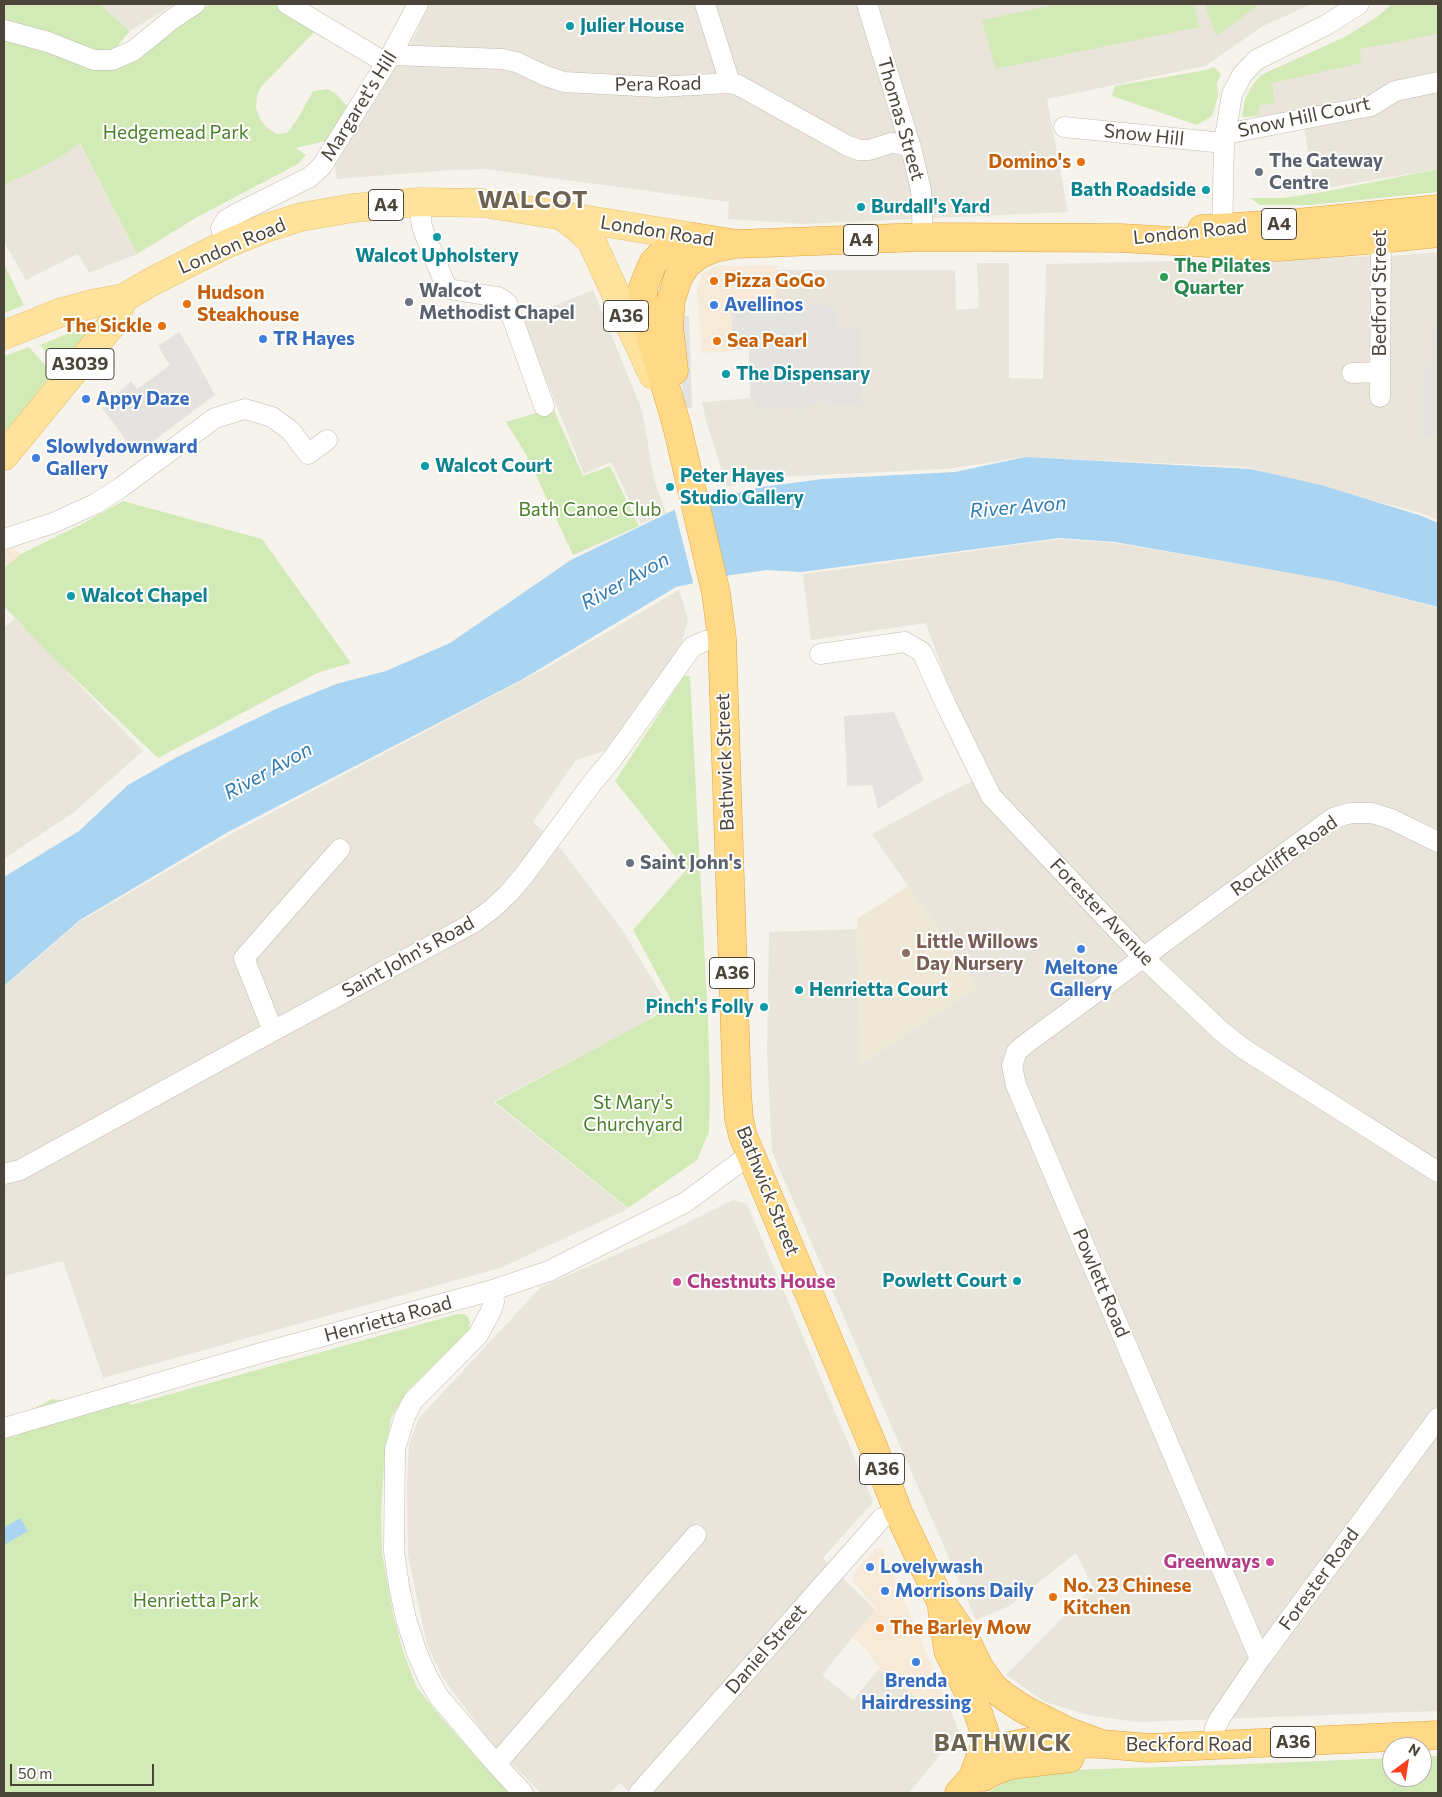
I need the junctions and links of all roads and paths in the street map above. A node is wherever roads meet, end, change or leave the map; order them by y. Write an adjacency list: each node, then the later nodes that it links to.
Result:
1 (195, 4): 7 (street)
2 (288, 4): 8 (street)
3 (418, 4): 8 (street, Margaret's Hill)
4 (705, 4): 9 (street)
5 (867, 4): 13 (street, Thomas Street)
6 (1358, 4): 12 (street)
7 (4, 30)
8 (388, 59): 9 (street, Pera Road); 22 (street, Margaret's Hill)
9 (730, 82): 13 (street)
10 (1438, 82): 12 (street, Snow Hill Court)
11 (1064, 127): 12 (street, Snow Hill)
12 (1224, 139): 19 (street)
13 (911, 148): 21 (street, Thomas Street)
14 (419, 202): 16 (main road, London Road / A4); 22 (main road, London Road / A4); 30 (street)
15 (1438, 209): 17 (highway, London Road / A4)
16 (563, 216): 20 (main road, London Road / A4); 31 (main road, A36)
17 (1381, 227): 18 (highway, London Road / A4); 19 (highway, London Road / A4); 28 (street, Bedford Street)
18 (1438, 233)
19 (1222, 235): 21 (highway, London Road / A4)
20 (677, 237): 23 (highway, London Road / A4); 24 (highway, A36); 31 (highway, A36)
21 (923, 237): 23 (highway, London Road / A4)
22 (226, 244): 25 (main road, London Road / A4)
23 (737, 244): 24 (highway, A36)
24 (678, 278): 31 (highway, A36)
25 (124, 298): 26 (main road, A4); 33 (main road, A3039)
26 (4, 335)
27 (1352, 372): 28 (street, Bedford Street)
28 (1380, 372): 29 (street, Bedford Street)
29 (1380, 397)
30 (544, 406)
31 (677, 426): 35 (highway, Bathwick Street / A36)
32 (328, 440): 34 (street)
33 (4, 456)
34 (4, 538)
35 (722, 638): 40 (street, Saint John's Road); 41 (highway, Bathwick Street / A36)
36 (820, 654): 39 (street, Forester Avenue)
37 (1438, 842): 39 (street, Rockliffe Road)
38 (340, 849): 40 (street)
39 (1144, 957): 42 (street, Forester Avenue); 50 (street, Powlett Road)
40 (273, 1030): 43 (street, Saint John's Road)
41 (749, 1155): 44 (street, Henrietta Road); 47 (highway, Bathwick Street / A36)
42 (1438, 1172)
43 (4, 1174)
44 (493, 1290): 46 (street, Henrietta Road); 56 (street)
45 (1438, 1418): 50 (street, Forester Road)
46 (4, 1428)
47 (898, 1512): 49 (highway, Bathwick Street / A36); 59 (street, Daniel Street)
48 (696, 1535): 56 (street)
49 (941, 1602): 51 (highway, Bathwick Street / A36); 53 (highway, Bathwick Street / A36); 57 (highway, A36)
50 (1260, 1659): 54 (street, Forester Road)
51 (976, 1708): 57 (highway, A36); 57 (highway, Bathwick Street / A36)
52 (1438, 1735): 54 (highway, Beckford Road / A36)
53 (1102, 1744): 55 (highway, Beckford Road / A36); 57 (highway, Beckford Road / A36)
54 (1216, 1746): 55 (highway, Beckford Road / A36)
55 (1149, 1748): 57 (highway, A36)
56 (496, 1764): 58 (street)
57 (980, 1769)
58 (523, 1793)
59 (639, 1793)

